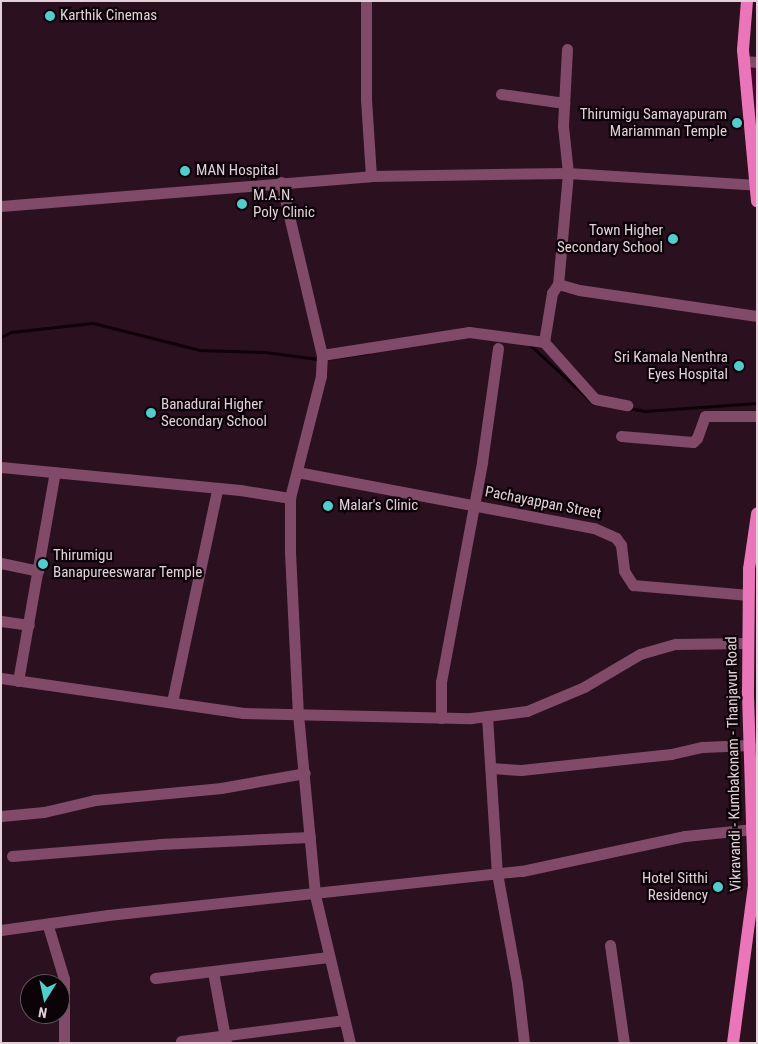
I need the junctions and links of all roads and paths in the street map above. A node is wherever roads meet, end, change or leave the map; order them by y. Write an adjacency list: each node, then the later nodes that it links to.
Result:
1 (366, 1): 8 (street)
2 (747, 1): 4 (main road)
3 (567, 48): 6 (street)
4 (750, 62): 10 (main road)
5 (502, 94): 6 (street)
6 (564, 103): 7 (street)
7 (568, 173): 8 (street); 10 (street); 13 (street)
8 (371, 176): 9 (street)
9 (281, 182): 12 (street); 17 (street)
10 (756, 185): 11 (main road)
11 (757, 200)
12 (1, 206)
13 (558, 284): 14 (street); 15 (street)
14 (757, 316)
15 (544, 342): 17 (street); 18 (street)
16 (498, 348): 26 (street)
17 (322, 355): 23 (street)
18 (627, 406)
19 (757, 416): 20 (street)
20 (621, 436)
21 (1, 467): 22 (street)
22 (55, 472): 24 (street); 29 (street)
23 (297, 472): 25 (street); 26 (street, Pachayappan Street)
24 (217, 490): 25 (street); 36 (street)
25 (290, 498): 37 (street)
26 (474, 505): 30 (street, Pachayappan Street); 39 (street)
27 (757, 514): 30 (main road, Vikravandi - Kumbakonam - Thanjavur Road)
28 (1, 563): 29 (street)
29 (38, 571): 32 (street)
30 (749, 595): 33 (main road, Vikravandi - Kumbakonam - Thanjavur Road)
31 (1, 621): 32 (street)
32 (29, 625): 35 (street)
33 (751, 638): 38 (street); 40 (main road, Vikravandi - Kumbakonam - Thanjavur Road)
34 (1, 678): 35 (street)
35 (18, 681): 36 (street)
36 (172, 702): 37 (street)
37 (298, 714): 39 (street); 42 (street)
38 (487, 716): 39 (street); 41 (street)
39 (441, 718)
40 (753, 753): 41 (street); 44 (main road, Vikravandi - Kumbakonam - Thanjavur Road)
41 (491, 768): 47 (street)
42 (305, 773): 43 (street); 45 (street)
43 (1, 816)
44 (754, 830): 47 (street); 48 (main road, Vikravandi - Kumbakonam - Thanjavur Road)
45 (310, 837): 46 (street); 49 (street)
46 (12, 856)
47 (497, 872): 49 (street); 61 (street)
48 (755, 886): 63 (main road, Vikravandi - Kumbakonam - Thanjavur Road)
49 (315, 895): 50 (street); 53 (street)
50 (57, 924): 51 (street); 59 (street)
51 (1, 930)
52 (610, 945): 62 (street)
53 (329, 957): 54 (street); 56 (street)
54 (213, 972): 55 (street); 57 (street)
55 (155, 978)
56 (344, 1020): 57 (street); 60 (street)
57 (225, 1040): 58 (street)
58 (181, 1042)
59 (64, 1043)
60 (350, 1043)
61 (524, 1043)
62 (624, 1043)
63 (733, 1043)

